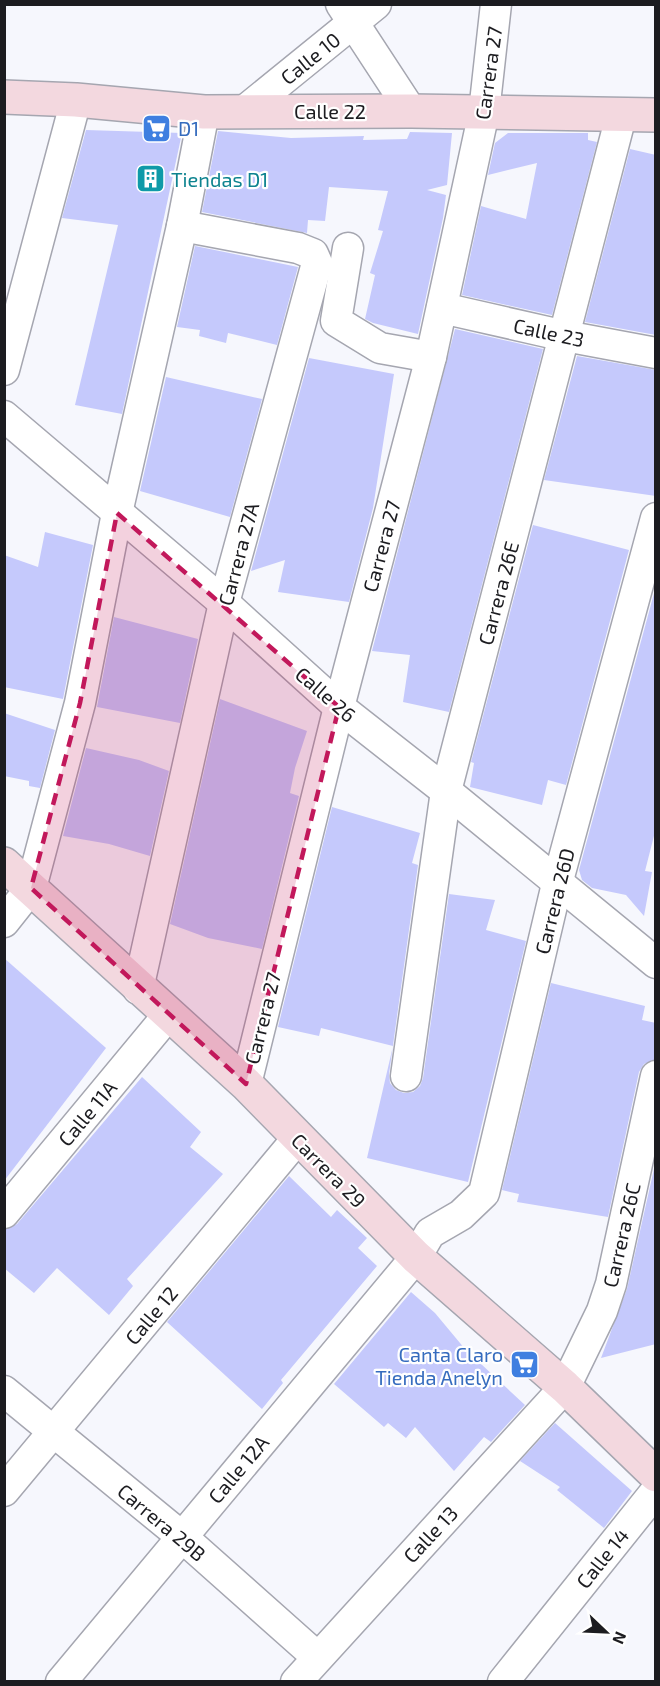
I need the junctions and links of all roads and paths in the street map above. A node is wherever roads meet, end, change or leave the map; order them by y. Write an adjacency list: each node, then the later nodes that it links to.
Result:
1 (496, 4): 8 (street, Carrera 27)
2 (357, 10): 5 (street); 7 (street, Calle 10)
3 (4, 97): 4 (street, Calle 22)
4 (76, 100): 6 (street, Calle 22); 17 (street)
5 (411, 111): 7 (street, Calle 22); 8 (street, Calle 22)
6 (204, 112): 7 (street, Calle 22); 11 (street)
7 (243, 112)
8 (484, 112): 10 (street, Calle 22); 13 (street, Carrera 27)
9 (656, 115): 10 (street, Calle 22)
10 (621, 116): 14 (street, Carrera 26E)
11 (182, 226): 19 (street); 21 (street, Carrera 27A)
12 (348, 248): 16 (street)
13 (442, 308): 14 (street, Calle 23); 16 (street, Carrera 27)
14 (565, 336): 15 (street, Calle 23); 23 (street, Carrera 26E)
15 (656, 353)
16 (431, 357): 22 (street, Carrera 27)
17 (4, 370)
18 (4, 416): 19 (street, Calle 26)
19 (117, 513): 21 (street, Calle 26); 26 (street)
20 (656, 518): 25 (street, Carrera 26D)
21 (224, 603): 22 (street, Calle 26); 29 (street, Carrera 27A)
22 (339, 707): 23 (street, Calle 26); 33 (street, Carrera 27)
23 (446, 791): 25 (street, Calle 26); 31 (street, Carrera 26E)
24 (4, 864): 26 (street, Carrera 29)
25 (557, 884): 28 (street, Calle 26); 36 (street, Carrera 26D)
26 (31, 888): 27 (street); 29 (street, Carrera 29)
27 (4, 922)
28 (656, 963)
29 (138, 989): 30 (street, Carrera 29)
30 (170, 1014): 33 (street, Carrera 29); 35 (street, Calle 11A)
31 (406, 1076)
32 (656, 1076): 37 (street, Carrera 26C)
33 (246, 1084): 34 (street, Carrera 29)
34 (297, 1139): 36 (street, Carrera 29); 39 (street, Calle 12)
35 (4, 1212)
36 (416, 1257): 37 (street, Carrera 29); 43 (street, Calle 12A)
37 (565, 1387): 40 (street, Carrera 29); 44 (street, Calle 13)
38 (4, 1391): 39 (street, Carrera 29B)
39 (53, 1433): 41 (street, Calle 12); 43 (street, Carrera 29B)
40 (656, 1475)
41 (4, 1491)
42 (656, 1491): 47 (street, Calle 14)
43 (181, 1536): 44 (street, Carrera 29B); 45 (street, Calle 12A)
44 (316, 1656): 46 (street, Calle 13)
45 (61, 1682)
46 (296, 1682)
47 (503, 1682)

